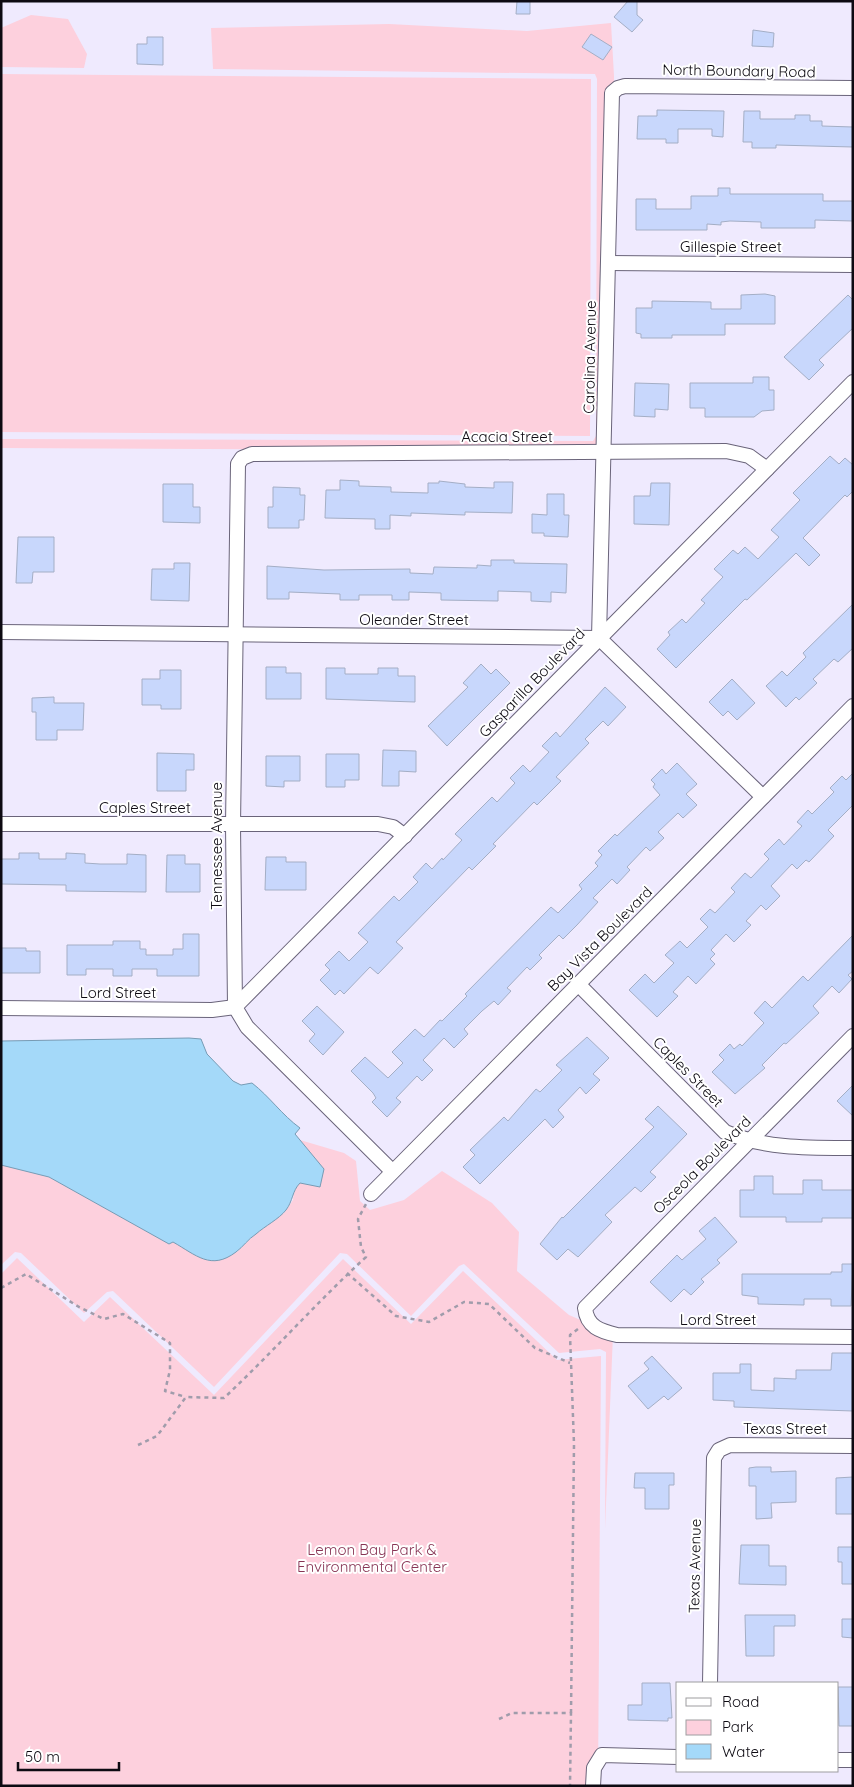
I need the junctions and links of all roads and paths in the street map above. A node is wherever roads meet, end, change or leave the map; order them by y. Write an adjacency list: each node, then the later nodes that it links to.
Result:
1 (625, 86): 2 (street, North Boundary Road); 3 (street, Carolina Avenue)
2 (853, 88)
3 (608, 263): 4 (street, Gillespie Street); 6 (street, Carolina Avenue)
4 (853, 265)
5 (853, 382): 8 (street, Gasparilla Boulevard)
6 (604, 453): 7 (street, Acacia Street); 8 (street, Acacia Street); 11 (street, Carolina Avenue)
7 (242, 458): 10 (street, Tennessee Avenue)
8 (767, 469): 11 (street, Gasparilla Boulevard)
9 (1, 632): 10 (street, Oleander Street)
10 (234, 635): 11 (street, Oleander Street); 15 (street, Tennessee Avenue)
11 (600, 638): 13 (street); 16 (street, Gasparilla Boulevard)
12 (853, 706): 13 (street, Bay Vista Boulevard)
13 (763, 797): 17 (street, Bay Vista Boulevard)
14 (1, 824): 15 (street, Caples Street)
15 (233, 825): 16 (street, Caples Street); 18 (street, Tennessee Avenue)
16 (405, 836): 18 (street, Gasparilla Boulevard)
17 (578, 984): 21 (street, Caples Street); 23 (street, Bay Vista Boulevard)
18 (235, 1007): 19 (street, Lord Street); 23 (street)
19 (1, 1008)
20 (853, 1036): 21 (street, Osceola Boulevard)
21 (748, 1142): 22 (street, Caples Street); 27 (street, Osceola Boulevard)
22 (853, 1148)
23 (392, 1171): 24 (street, Bay Vista Boulevard)
24 (371, 1194): 25 (path)
25 (347, 1272): 29 (path); 30 (path)
26 (1, 1288): 30 (path)
27 (588, 1321): 28 (street, Lord Street); 29 (path)
28 (853, 1337)
29 (570, 1363): 35 (path)
30 (186, 1397): 31 (path)
31 (138, 1445)
32 (853, 1446): 33 (street, Texas Street)
33 (719, 1450): 34 (street, Texas Avenue)
34 (710, 1682)
35 (571, 1713): 36 (path); 40 (path)
36 (499, 1719)
37 (676, 1758): 41 (street)
38 (839, 1760): 39 (street)
39 (853, 1760)
40 (570, 1786)
41 (593, 1786)

